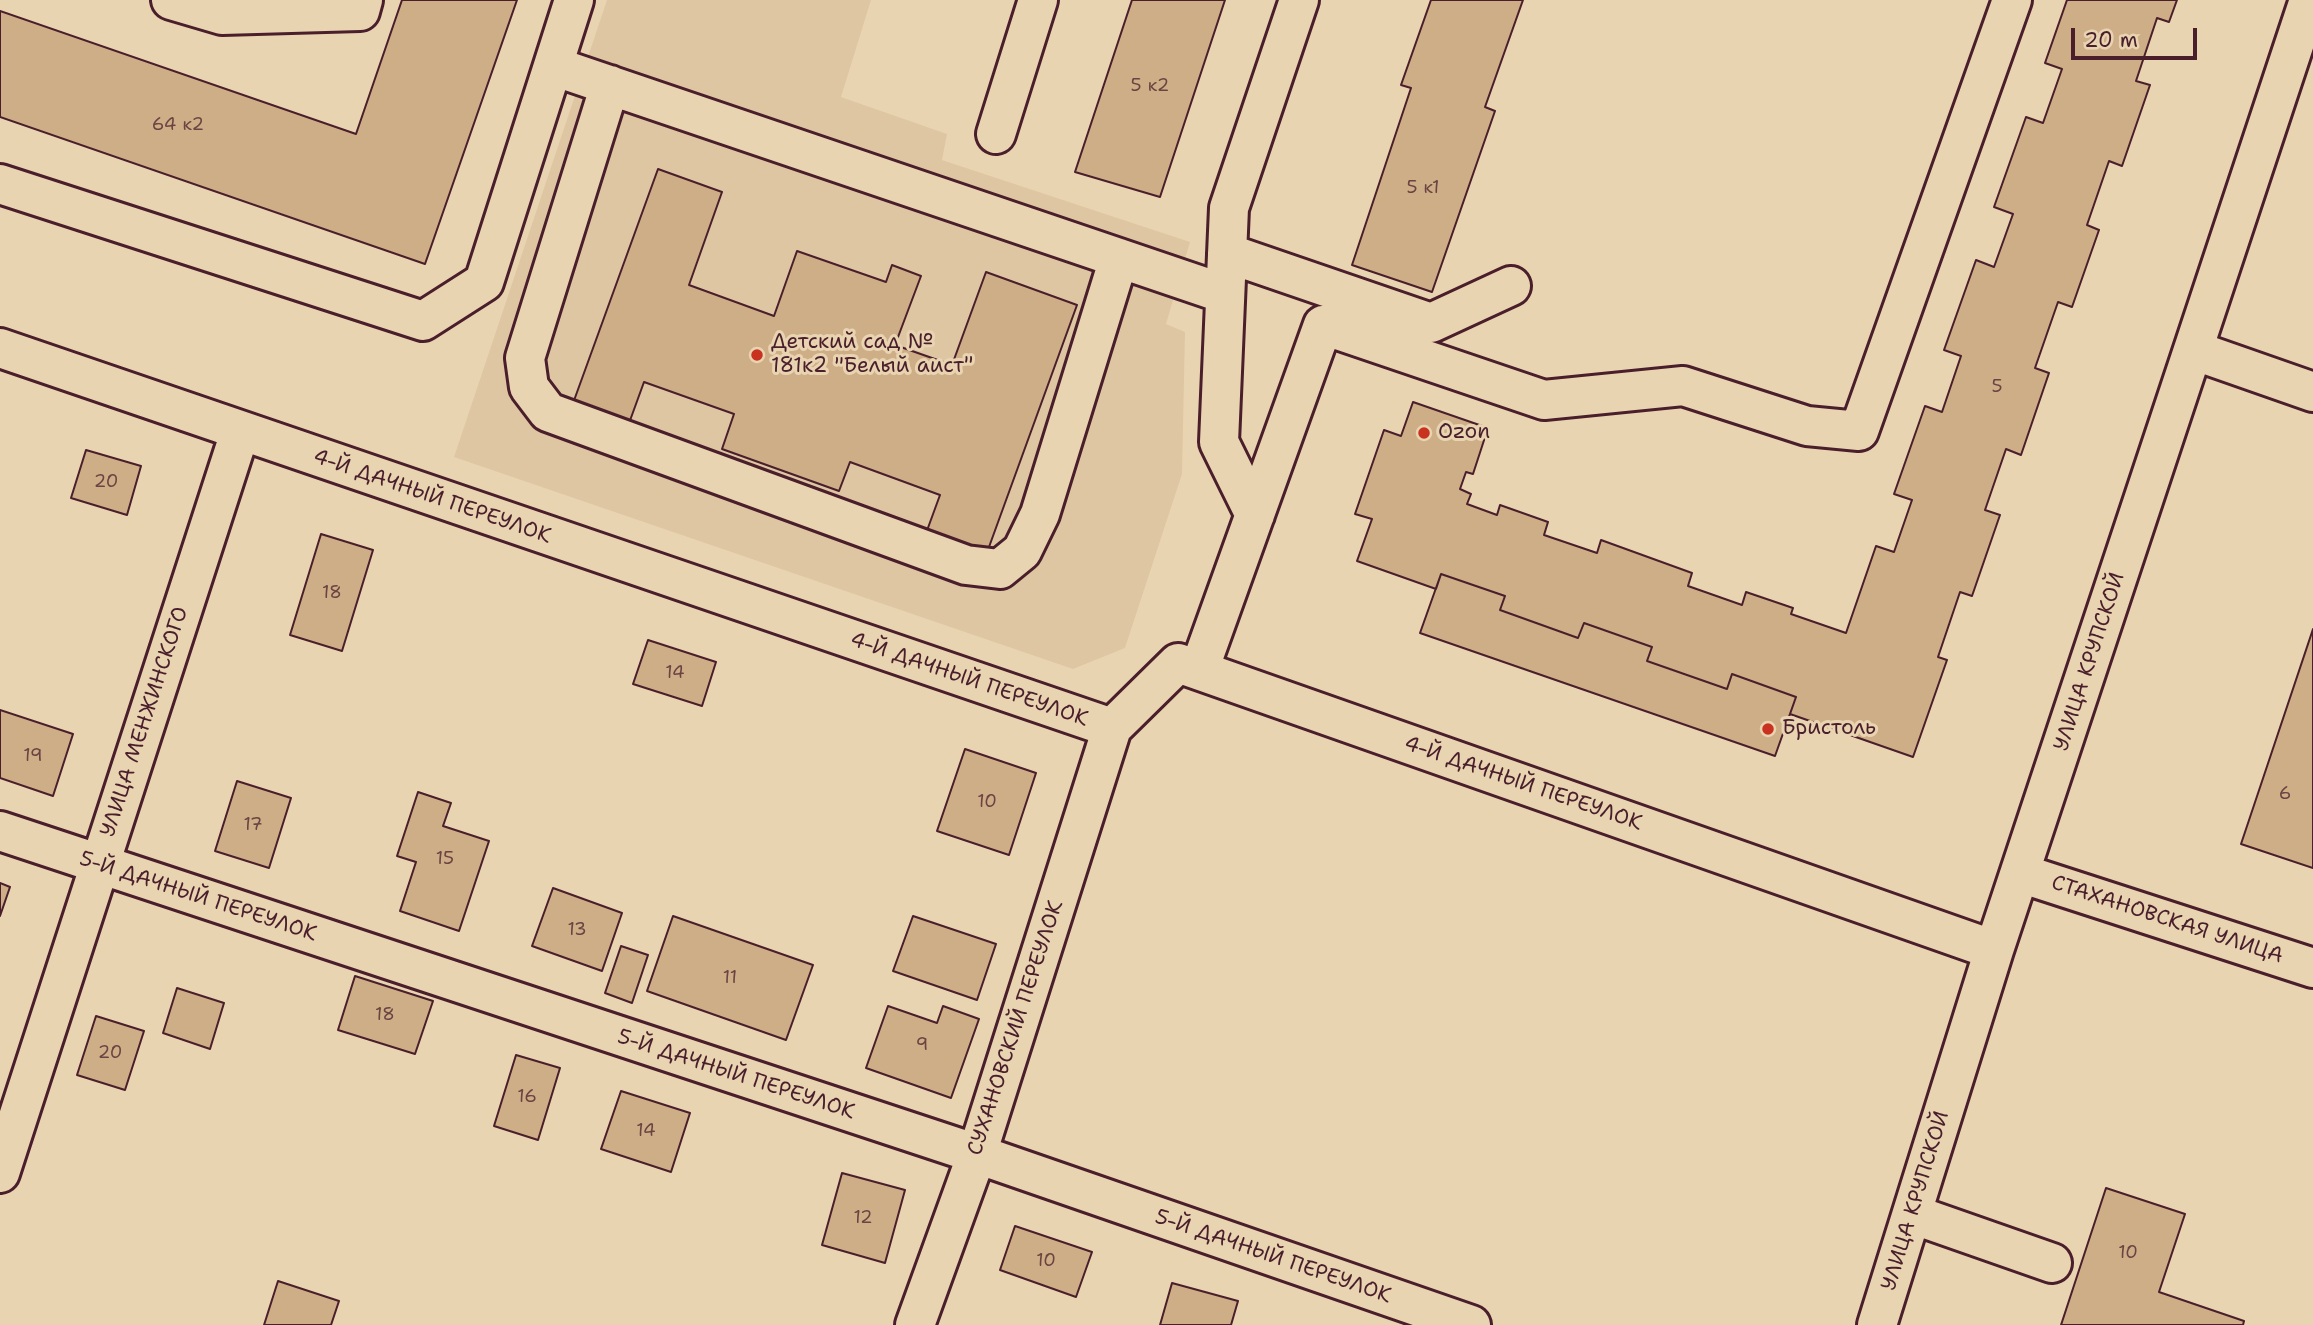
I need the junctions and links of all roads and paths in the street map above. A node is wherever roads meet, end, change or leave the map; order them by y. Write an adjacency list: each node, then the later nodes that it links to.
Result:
1 (171, 0): 2 (street)
2 (363, 0)
3 (574, 0): 8 (street)
4 (1038, 0): 10 (street)
5 (1299, 0): 12 (street)
6 (2012, 0): 20 (street)
7 (2309, 0): 17 (street, УЛИЦА КРУПСКОЙ)
8 (553, 66): 9 (street); 11 (street)
9 (610, 85): 13 (street); 13 (street)
10 (996, 134)
11 (0, 184)
12 (1227, 253): 14 (street); 15 (street)
13 (1119, 258): 15 (street)
14 (1511, 286)
15 (1225, 294): 20 (street)
16 (0, 348): 19 (street, 4-Й ДАЧНЫЙ ПЕРЕУЛОК)
17 (2193, 350): 18 (street); 25 (street, УЛИЦА КРУПСКОЙ)
18 (2313, 392)
19 (240, 432): 22 (street, 4-Й ДАЧНЫЙ ПЕРЕУЛОК); 24 (street, УЛИЦА МЕНЖИНСКОГО)
20 (1255, 515): 21 (street)
21 (1199, 670): 22 (street, 4-Й ДАЧНЫЙ ПЕРЕУЛОК); 26 (street, 4-Й ДАЧНЫЙ ПЕРЕУЛОК)
22 (1112, 728): 28 (street, СУХАНОВСКИЙ ПЕРЕУЛОК)
23 (0, 831): 24 (street, 5-Й ДАЧНЫЙ ПЕРЕУЛОК)
24 (98, 864): 28 (street, 5-Й ДАЧНЫЙ ПЕРЕУЛОК); 29 (street, УЛИЦА МЕНЖИНСКОГО)
25 (2020, 873): 26 (street, УЛИЦА КРУПСКОЙ); 27 (street, СТАХАНОВСКАЯ УЛИЦА)
26 (1994, 950): 30 (street, УЛИЦА КРУПСКОЙ)
27 (2313, 968)
28 (976, 1154): 32 (street, СУХАНОВСКИЙ ПЕРЕУЛОК); 33 (street, 5-Й ДАЧНЫЙ ПЕРЕУЛОК)
29 (0, 1173)
30 (1912, 1214): 31 (street); 34 (street, УЛИЦА КРУПСКОЙ)
31 (2052, 1264)
32 (915, 1325)
33 (1471, 1325)
34 (1877, 1325)

